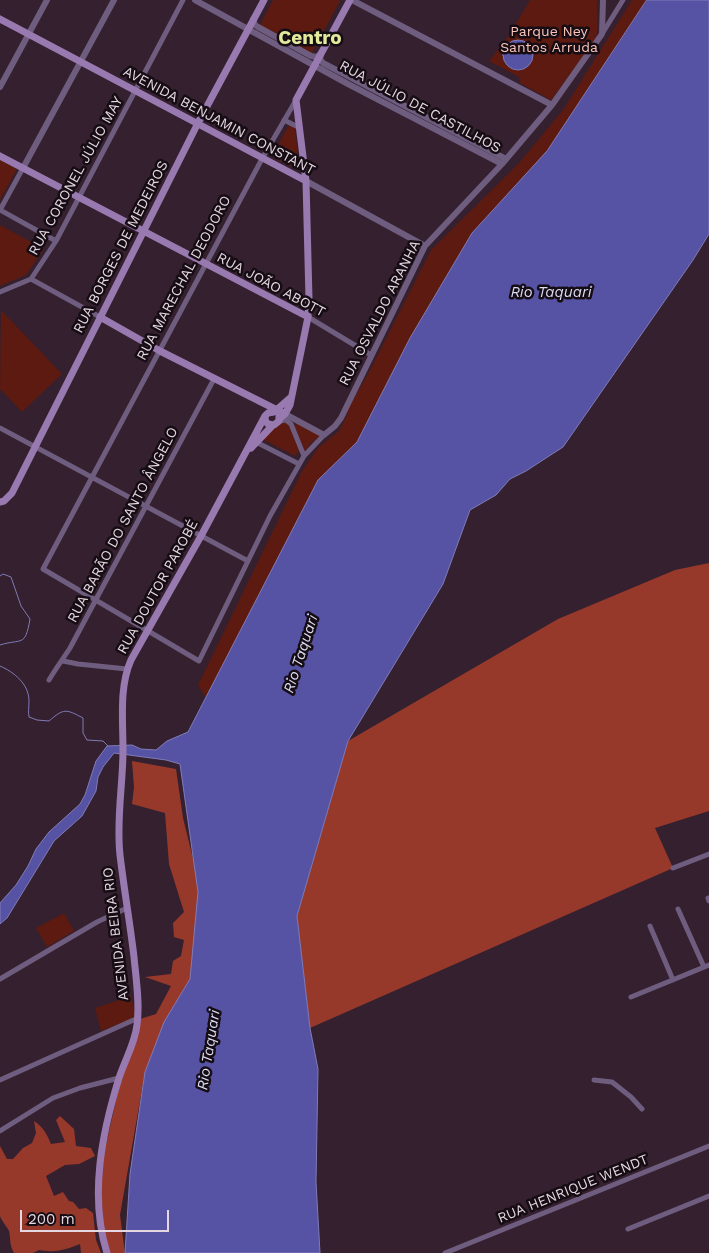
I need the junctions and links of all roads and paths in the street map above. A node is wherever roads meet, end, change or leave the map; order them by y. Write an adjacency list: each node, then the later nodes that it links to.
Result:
1 (47, 0): 12 (street)
2 (114, 0): 15 (street)
3 (183, 0): 19 (street, RUA CORONEL JÚLIO MAY)
4 (194, 0): 11 (street, RUA JÚLIO DE CASTILHOS)
5 (264, 0): 10 (main road, RUA BORGES DE MEDEIROS)
6 (351, 0): 14 (main road, RUA MARECHAL DEODORO); 21 (street)
7 (603, 0): 13 (street)
8 (623, 0): 13 (street, RUA OSVALDO ARANHA)
9 (0, 19): 12 (main road, AVENIDA BENJAMIN CONSTANT)
10 (253, 19): 11 (main road, RUA BORGES DE MEDEIROS); 14 (street)
11 (248, 29): 16 (street, RUA JÚLIO DE CASTILHOS); 23 (main road, RUA BORGES DE MEDEIROS)
12 (29, 34): 15 (main road, AVENIDA BENJAMIN CONSTANT); 18 (street)
13 (602, 34): 21 (street, RUA OSVALDO ARANHA)
14 (321, 54): 16 (main road, RUA MARECHAL DEODORO); 17 (street, RUA JÚLIO DE CASTILHOS)
15 (81, 62): 19 (main road, AVENIDA BENJAMIN CONSTANT); 29 (street)
16 (314, 65): 17 (street, RUA JÚLIO DE CASTILHOS); 20 (main road, RUA MARECHAL DEODORO)
17 (350, 81): 27 (street, RUA JÚLIO DE CASTILHOS)
18 (0, 87)
19 (135, 90): 23 (main road, AVENIDA BENJAMIN CONSTANT); 32 (street, RUA CORONEL JÚLIO MAY)
20 (296, 100): 22 (street, RUA MARECHAL DEODORO); 24 (main road)
21 (552, 105): 27 (street, RUA OSVALDO ARANHA)
22 (284, 120): 24 (street); 26 (street, RUA MARECHAL DEODORO)
23 (198, 123): 26 (main road, AVENIDA BENJAMIN CONSTANT); 34 (main road, RUA BORGES DE MEDEIROS)
24 (298, 128): 28 (main road)
25 (0, 156): 29 (main road, RUA JOÃO ABOTT)
26 (263, 157): 30 (main road, AVENIDA BENJAMIN CONSTANT); 37 (street, RUA MARECHAL DEODORO)
27 (504, 162): 36 (street, RUA OSVALDO ARANHA)
28 (304, 164): 30 (main road); 31 (main road)
29 (23, 168): 32 (main road, RUA JOÃO ABOTT); 33 (street)
30 (299, 176): 31 (main road)
31 (306, 184): 36 (street, AVENIDA BENJAMIN CONSTANT); 41 (main road)
32 (78, 197): 34 (main road, RUA JOÃO ABOTT); 35 (street, RUA CORONEL JÚLIO MAY)
33 (0, 210): 35 (street)
34 (143, 231): 37 (main road, RUA JOÃO ABOTT); 40 (main road, RUA BORGES DE MEDEIROS)
35 (56, 241): 38 (street, RUA CORONEL JÚLIO MAY)
36 (426, 246): 43 (street, RUA OSVALDO ARANHA)
37 (206, 264): 41 (main road, RUA JOÃO ABOTT); 42 (street, RUA MARECHAL DEODORO)
38 (31, 279): 39 (street); 40 (street)
39 (0, 292)
40 (100, 317): 42 (main road); 55 (main road, RUA BORGES DE MEDEIROS)
41 (308, 317): 43 (street, RUA JOÃO ABOTT); 45 (main road)
42 (160, 351): 44 (main road); 59 (street, RUA MARECHAL DEODORO)
43 (371, 355): 53 (street, RUA OSVALDO ARANHA)
44 (214, 378): 46 (main road); 61 (street, RUA BARÃO DO SANTO ÂNGELO)
45 (290, 398): 47 (main road); 48 (main road)
46 (259, 401): 47 (main road); 49 (main road)
47 (276, 410): 48 (main road); 49 (main road); 50 (main road)
48 (285, 414): 50 (main road); 53 (street)
49 (266, 415): 51 (main road); 56 (main road, RUA DOUTOR PAROBÉ)
50 (279, 420): 51 (main road); 57 (street)
51 (272, 426): 54 (main road, RUA DOUTOR PAROBÉ)
52 (0, 428): 55 (street)
53 (324, 435): 57 (street, RUA OSVALDO ARANHA)
54 (256, 442): 56 (main road, RUA DOUTOR PAROBÉ); 58 (street)
55 (35, 447): 59 (street); 60 (main road, RUA BORGES DE MEDEIROS)
56 (245, 453): 62 (main road, RUA DOUTOR PAROBÉ)
57 (304, 456): 58 (street, RUA OSVALDO ARANHA)
58 (299, 464): 63 (street, RUA OSVALDO ARANHA)
59 (92, 477): 61 (street); 64 (street, RUA MARECHAL DEODORO)
60 (0, 502)
61 (146, 506): 62 (street); 64 (street, RUA BARÃO DO SANTO ÂNGELO)
62 (202, 536): 63 (street); 65 (main road, RUA DOUTOR PAROBÉ)
63 (248, 561): 65 (street, RUA OSVALDO ARANHA)
64 (95, 601): 65 (street); 66 (street, RUA BARÃO DO SANTO ÂNGELO)
65 (148, 630): 67 (main road, RUA DOUTOR PAROBÉ)
66 (62, 661): 67 (street); 68 (street, RUA BARÃO DO SANTO ÂNGELO)
67 (127, 669): 69 (main road, RUA DOUTOR PAROBÉ)
68 (49, 680)
69 (123, 756): 72 (main road, AVENIDA BEIRA RIO)
70 (709, 854): 71 (street)
71 (673, 868)
72 (127, 908): 76 (street); 79 (main road, AVENIDA BEIRA RIO)
73 (678, 908): 75 (street)
74 (650, 926): 77 (street)
75 (706, 966): 77 (street)
76 (0, 979)
77 (673, 980): 78 (street)
78 (630, 997)
79 (138, 1018): 80 (main road, AVENIDA BEIRA RIO); 81 (street)
80 (119, 1078): 84 (street); 88 (main road, AVENIDA BEIRA RIO)
81 (0, 1080)
82 (594, 1080): 83 (street)
83 (642, 1109)
84 (0, 1131)
85 (709, 1146): 89 (street, RUA HENRIQUE WENDT)
86 (709, 1196): 87 (street)
87 (628, 1229)
88 (107, 1253)
89 (445, 1253)

